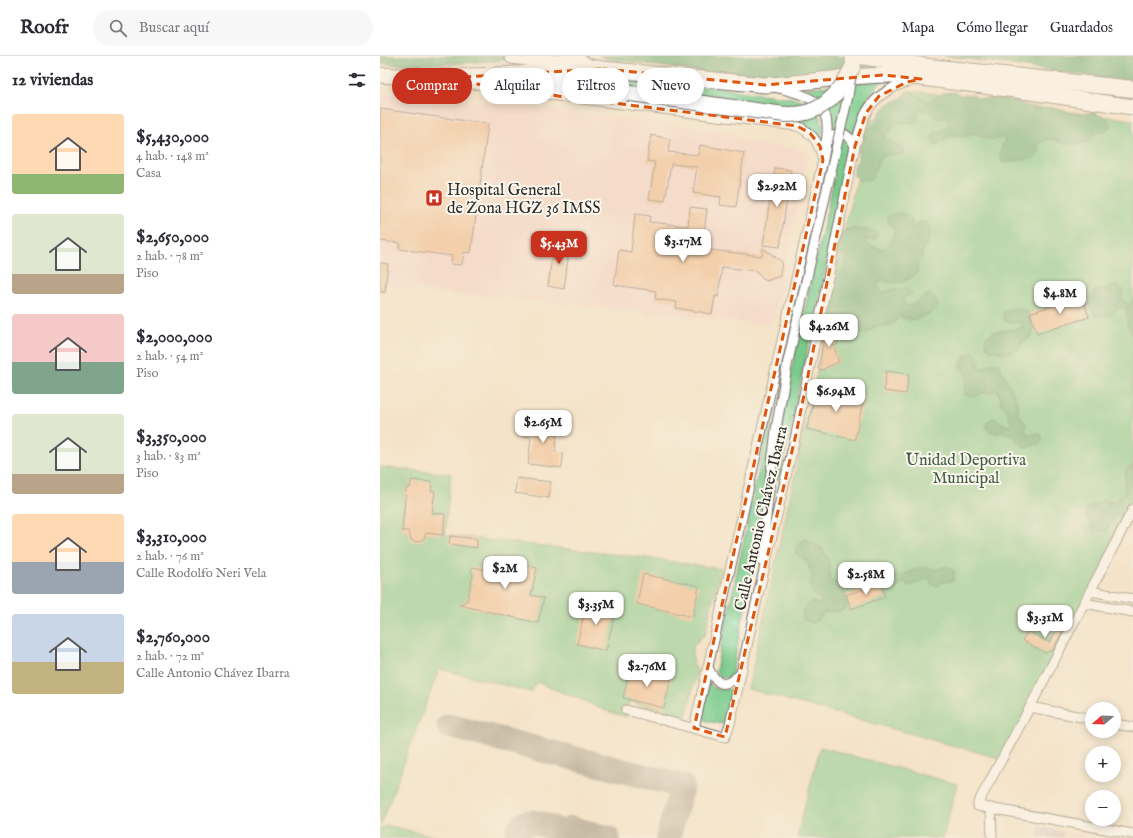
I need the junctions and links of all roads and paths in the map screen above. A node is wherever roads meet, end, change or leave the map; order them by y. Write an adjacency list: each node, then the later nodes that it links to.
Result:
1 (512, 56): 4 (main road)
2 (568, 56): 4 (highway)
3 (856, 60): 7 (highway); 11 (main road, bridge); 25 (street, bridge)
4 (596, 68)
5 (562, 70): 10 (main road)
6 (629, 71): 14 (main road)
7 (984, 73): 15 (highway); 16 (main road)
8 (380, 74): 9 (main road)
9 (392, 76)
10 (472, 76)
11 (472, 78)
12 (921, 79): 14 (main road); 16 (main road); 19 (street, Calle Antonio Chávez Ibarra)
13 (472, 84): 20 (street)
14 (765, 85): 18 (street, Calle Antonio Chávez Ibarra)
15 (1133, 89)
16 (1024, 91): 17 (main road)
17 (1133, 107)
18 (826, 142): 19 (street); 20 (street, Calle Antonio Chávez Ibarra)
19 (855, 146): 25 (street, Calle Antonio Chávez Ibarra)
20 (823, 160): 27 (street, Calle Antonio Chávez Ibarra)
21 (1132, 513): 22 (street)
22 (1090, 591): 23 (street); 24 (street)
23 (1133, 599)
24 (1084, 603): 26 (street); 29 (street)
25 (756, 604): 28 (street, Calle Antonio Chávez Ibarra)
26 (1133, 612)
27 (708, 668): 28 (street); 34 (street, Calle Antonio Chávez Ibarra)
28 (740, 674): 34 (street, Calle Antonio Chávez Ibarra)
29 (1030, 707): 31 (street); 35 (street)
30 (626, 710): 34 (street)
31 (1085, 718)
32 (1121, 725): 33 (street)
33 (1133, 727)
34 (694, 728)
35 (991, 808): 36 (street); 37 (street)
36 (1133, 834)
37 (992, 838)

